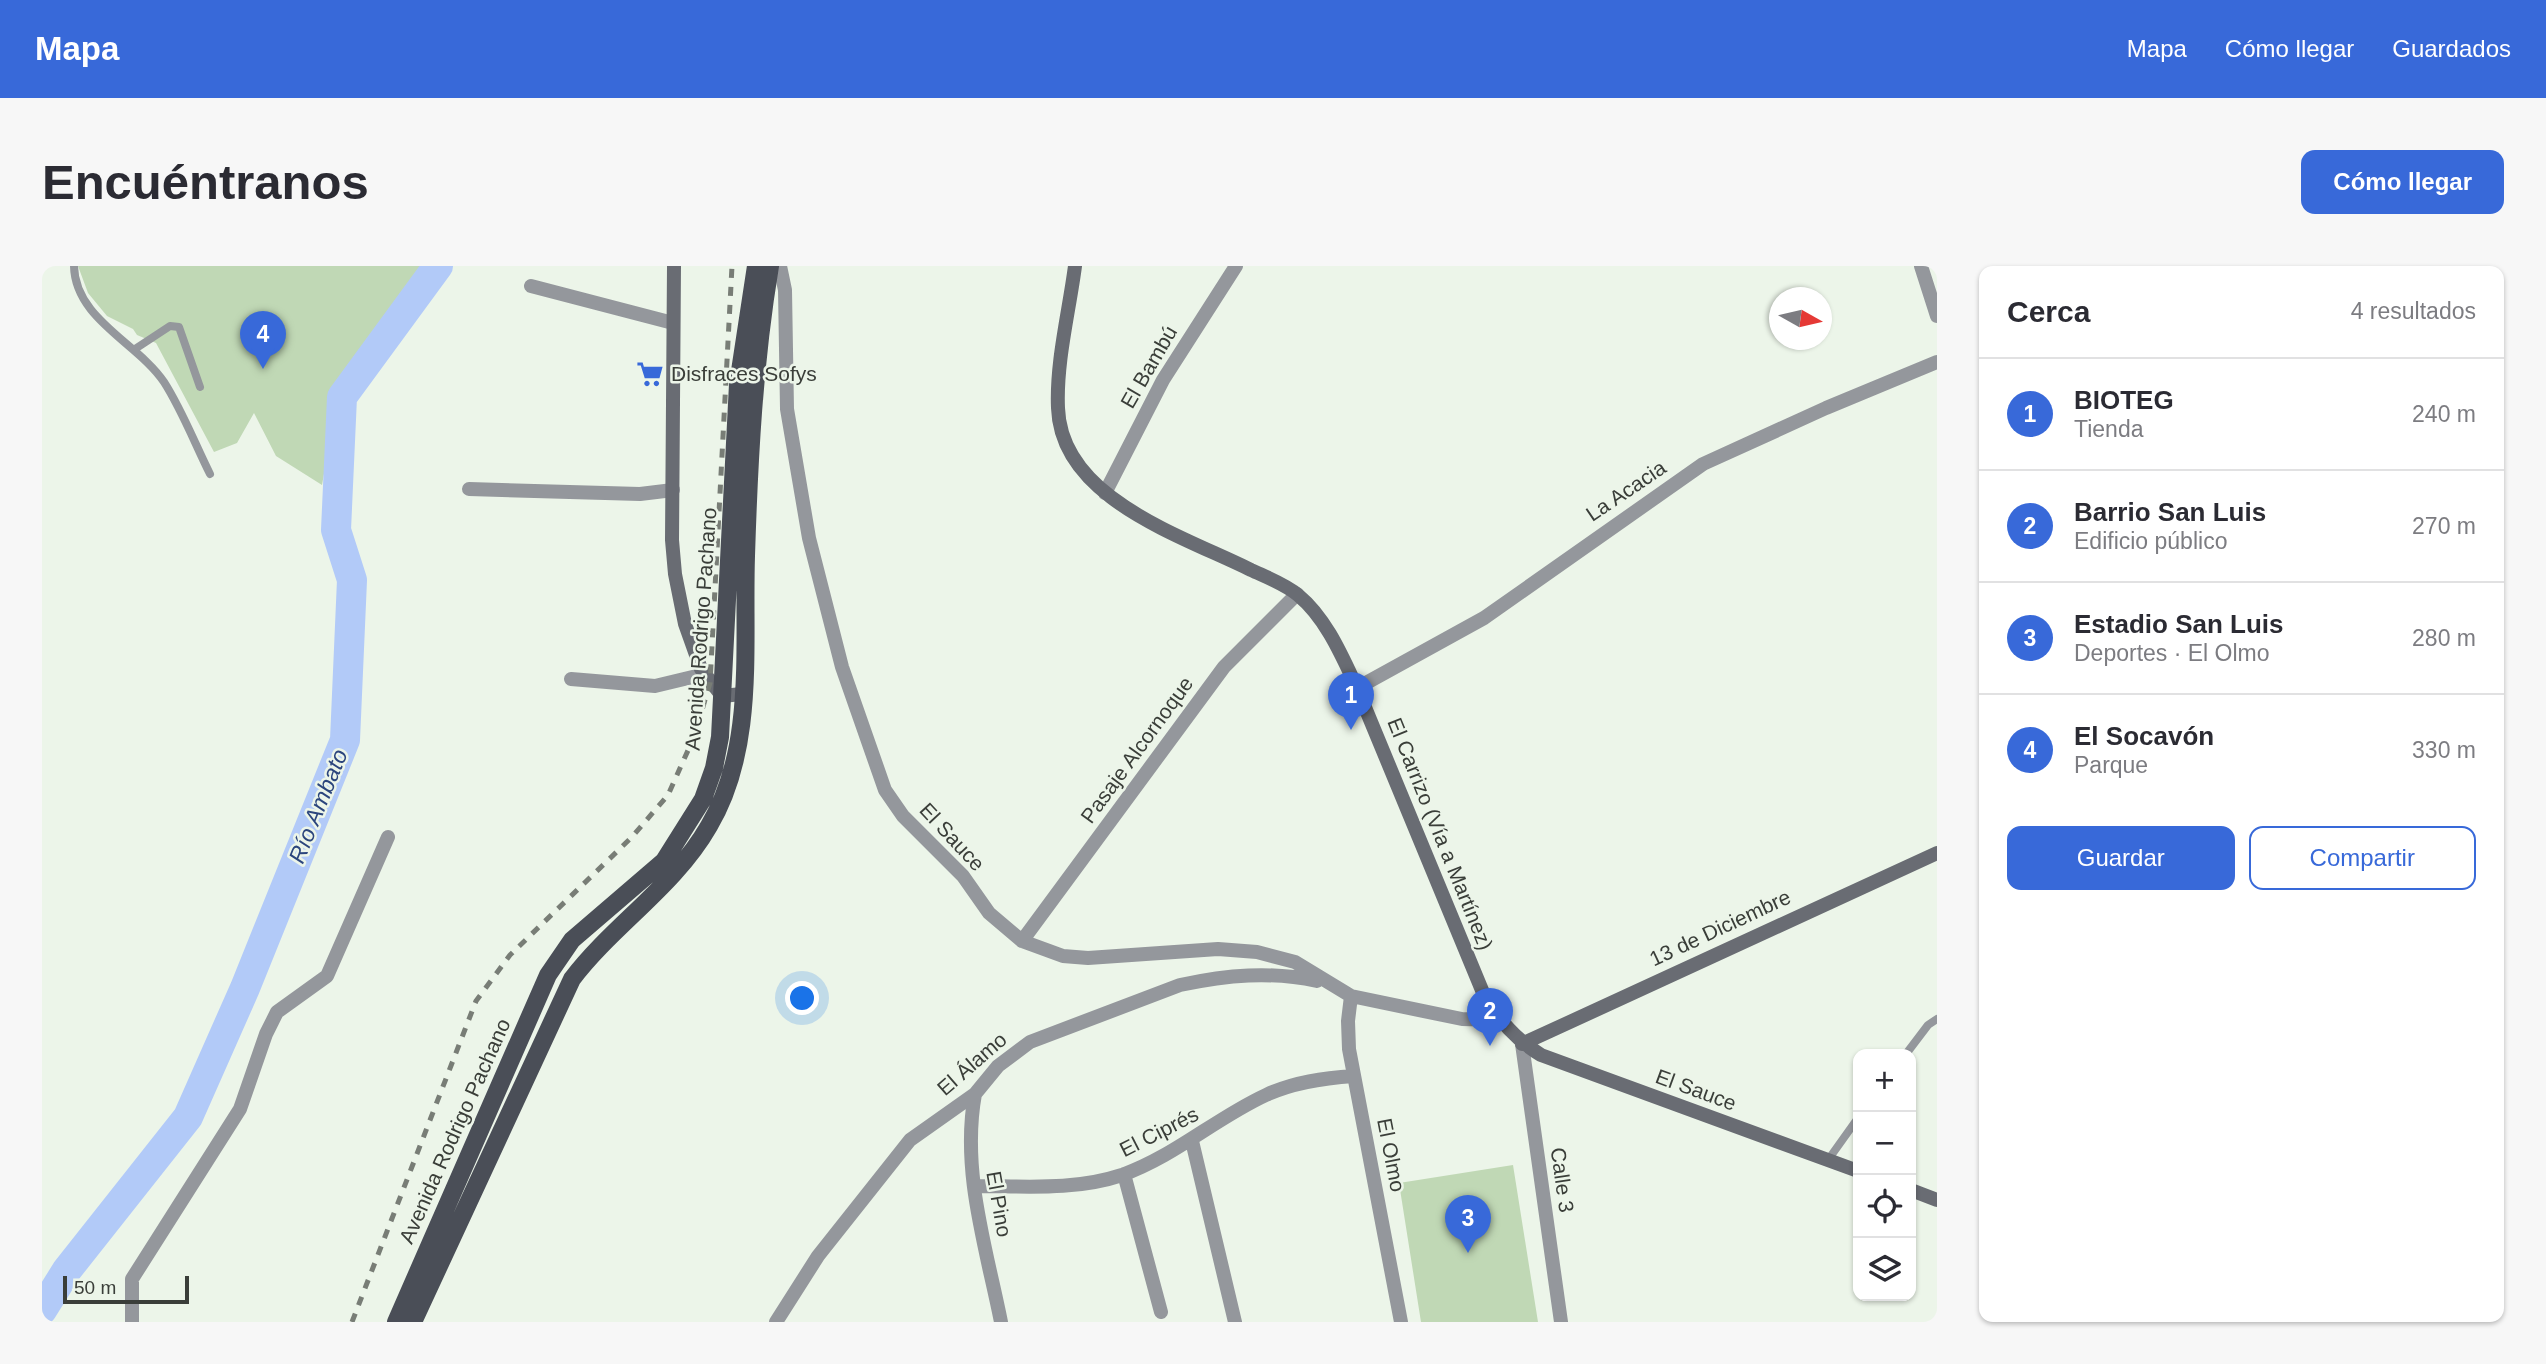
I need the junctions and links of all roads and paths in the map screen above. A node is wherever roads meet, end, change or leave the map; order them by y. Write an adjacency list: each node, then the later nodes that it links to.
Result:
1 (74, 266): 12 (lane)
2 (674, 266): 11 (street)
3 (755, 266): 24 (main road, Avenida Rodrigo Pachano)
4 (770, 266): 23 (main road, Avenida Rodrigo Pachano)
5 (780, 266): 27 (street, El Sauce)
6 (1075, 266): 18 (street, El Carrizo (Vía a Martínez))
7 (1236, 266): 18 (street, El Bambú)
8 (1921, 266): 10 (street)
9 (531, 286): 11 (street)
10 (1937, 313)
11 (673, 323): 17 (street)
12 (135, 349): 14 (lane); 15 (lane)
13 (1937, 362): 22 (street, La Acacia)
14 (200, 387)
15 (210, 474)
16 (469, 489): 17 (street)
17 (673, 490): 20 (street)
18 (1105, 493): 19 (street, El Carrizo (Vía a Martínez))
19 (1297, 594): 22 (street, El Carrizo (Vía a Martínez)); 27 (street, Pasaje Alcornoque)
20 (705, 674): 21 (street); 24 (street)
21 (571, 679)
22 (1357, 688): 31 (street, El Carrizo (Vía a Martínez))
23 (742, 694): 24 (street); 47 (main road, Avenida Rodrigo Pachano)
24 (722, 696): 46 (main road, Avenida Rodrigo Pachano)
25 (388, 837): 45 (street)
26 (1937, 853): 32 (street, 13 de Diciembre)
27 (1022, 941): 28 (street, El Sauce)
28 (1325, 982): 29 (street, El Sauce); 35 (street, El Álamo)
29 (1351, 996): 31 (street, El Sauce); 34 (street, El Olmo)
30 (1937, 1019): 33 (lane)
31 (1498, 1020): 32 (street, El Carrizo (Vía a Martínez))
32 (1522, 1044): 38 (street, El Sauce); 52 (street, Calle 3)
33 (1910, 1049)
34 (1354, 1076): 37 (street, El Ciprés); 51 (street, El Olmo)
35 (975, 1094): 41 (street, El Pino); 48 (street, El Álamo)
36 (1853, 1125): 38 (lane)
37 (1192, 1141): 40 (street, El Ciprés); 50 (street)
38 (1828, 1160): 39 (street, El Sauce)
39 (1853, 1169)
40 (1124, 1174): 41 (street, El Ciprés); 44 (street)
41 (974, 1186): 49 (street, El Pino)
42 (1916, 1192): 43 (street)
43 (1937, 1200)
44 (1161, 1312)
45 (132, 1322)
46 (396, 1322)
47 (413, 1322)
48 (776, 1322)
49 (1001, 1322)
50 (1235, 1322)
51 (1401, 1322)
52 (1561, 1322)

